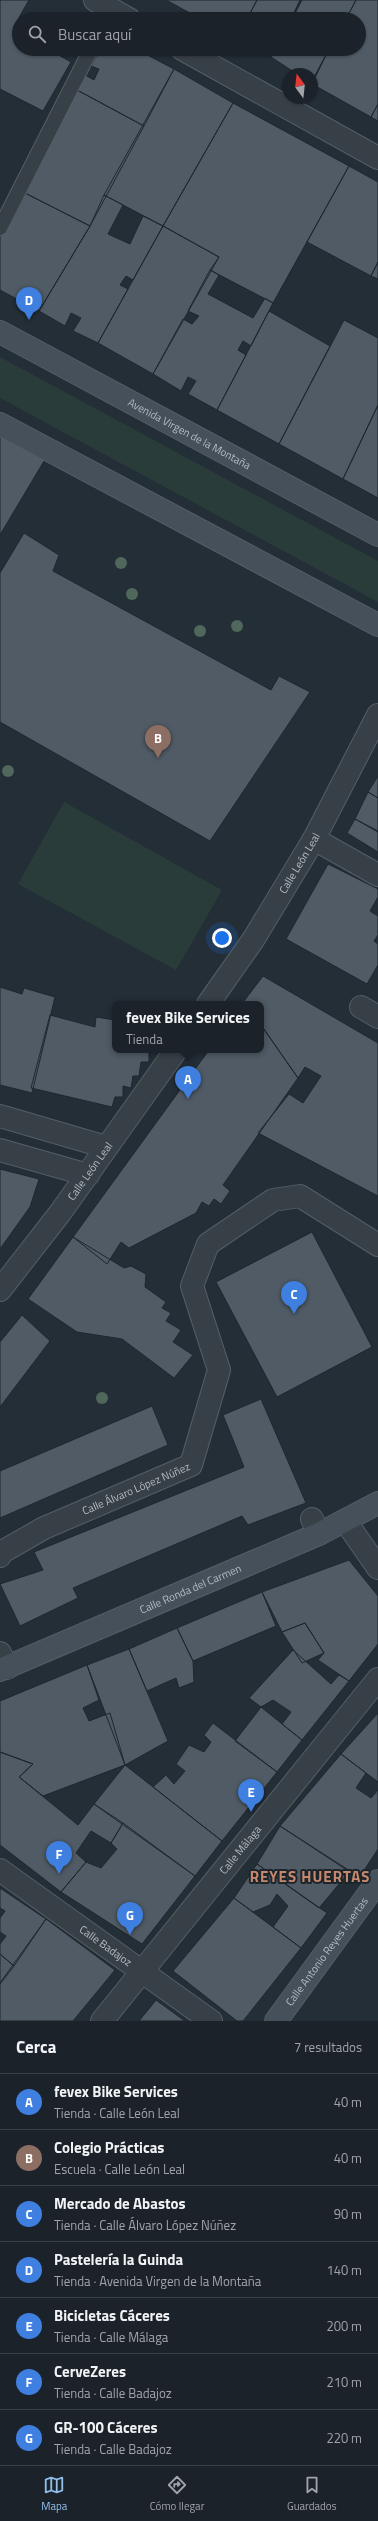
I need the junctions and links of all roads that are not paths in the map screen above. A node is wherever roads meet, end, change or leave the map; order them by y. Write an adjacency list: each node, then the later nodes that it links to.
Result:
1 (87, 56): 4 (lane)
2 (195, 56): 3 (street)
3 (378, 158)
4 (0, 228)
5 (0, 332): 7 (main road, Avenida Virgen de la Montaña)
6 (0, 424): 8 (main road)
7 (378, 535)
8 (378, 625)
9 (378, 715): 10 (street, Calle León Leal)
10 (314, 839): 11 (street); 12 (street, Calle León Leal)
11 (378, 875)
12 (210, 1001)
13 (174, 1053): 15 (street, Calle León Leal)
14 (0, 1116): 15 (street)
15 (106, 1147): 17 (street, Calle León Leal)
16 (0, 1150): 17 (street)
17 (88, 1175): 19 (street, Calle León Leal)
18 (378, 1245): 22 (street, Calle Álvaro López Núñez)
19 (0, 1290)
20 (378, 1503): 21 (main road, Calle Ronda del Carmen)
21 (346, 1522): 23 (street); 24 (main road, Calle Ronda del Carmen)
22 (0, 1556)
23 (378, 1568)
24 (2, 1664)
25 (378, 1679): 28 (street, Calle Málaga)
26 (0, 1870): 28 (street, Calle Badajoz)
27 (378, 1881): 31 (main road, Calle Antonio Reyes Huertas)
28 (142, 1971): 29 (street, Calle Málaga); 30 (street, Calle Badajoz)
29 (102, 2021)
30 (211, 2021)
31 (276, 2021)

